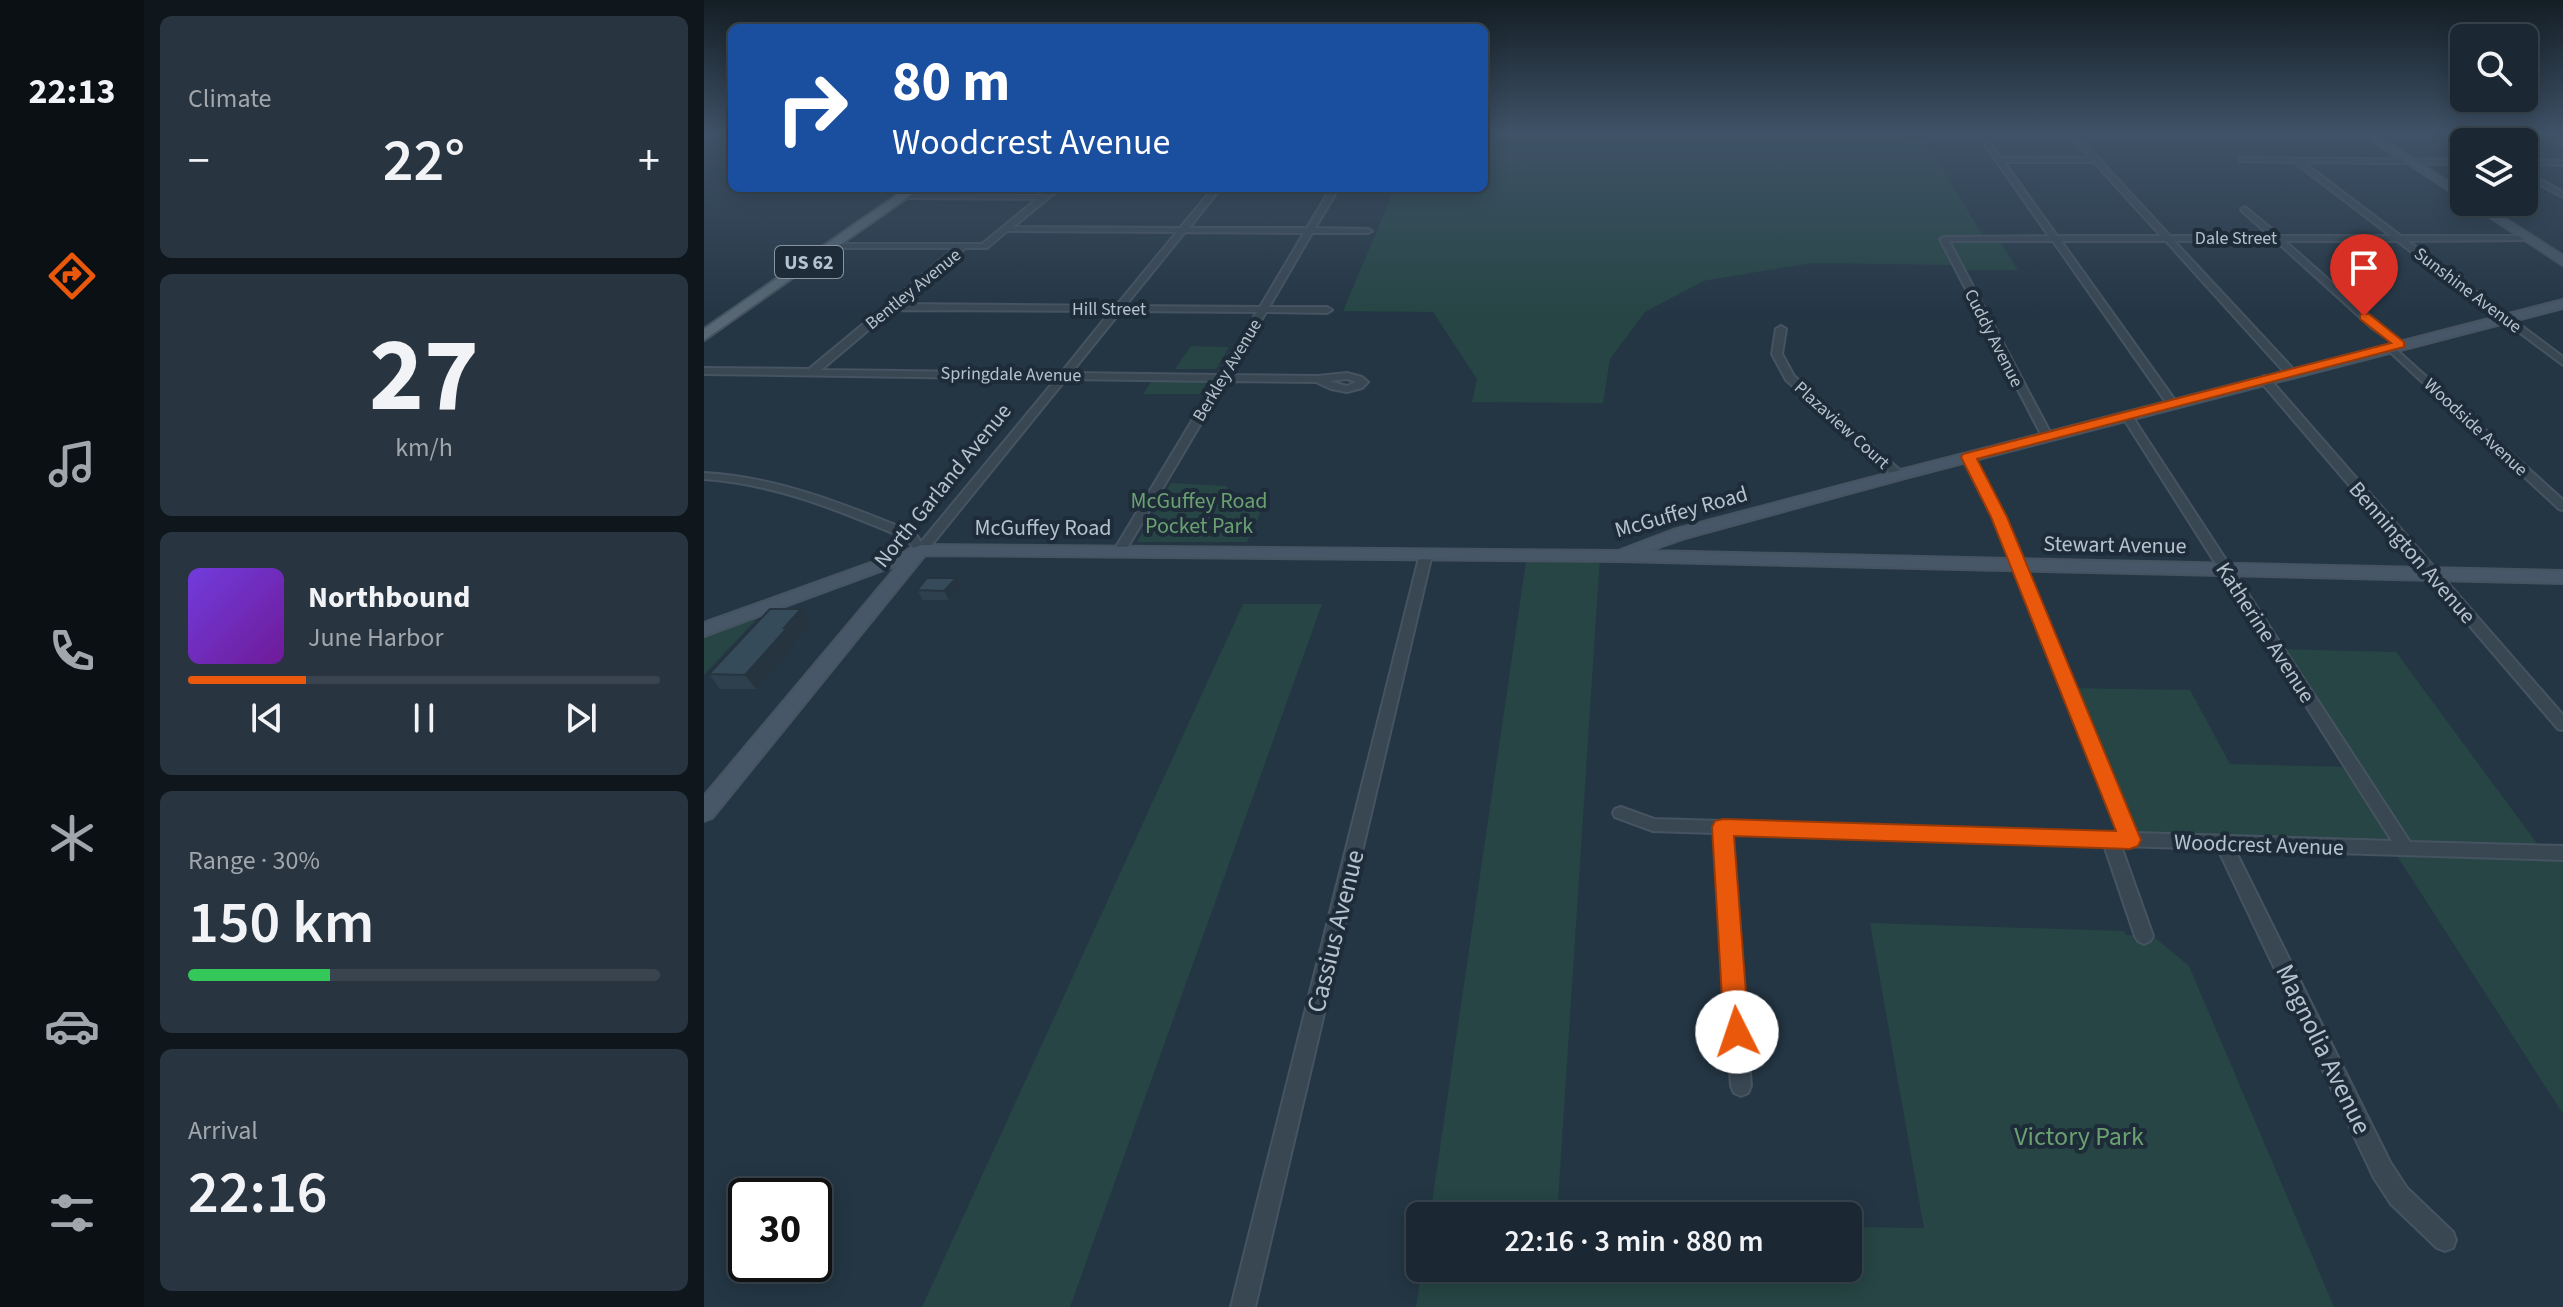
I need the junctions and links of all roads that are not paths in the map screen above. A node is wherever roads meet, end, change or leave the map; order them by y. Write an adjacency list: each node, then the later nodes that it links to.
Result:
1 (906, 194): 22 (main road, US 62)
2 (964, 194): 9 (street)
3 (1049, 194): 9 (street, Bentley Avenue)
4 (1212, 194): 13 (street, North Garland Avenue)
5 (1331, 194): 14 (street, Berkley Avenue)
6 (2024, 194): 16 (street)
7 (2127, 194): 17 (street)
8 (2341, 194): 19 (street, Sunshine Avenue)
9 (1046, 197): 12 (street, Bentley Avenue)
10 (2245, 209): 18 (street, Woodside Avenue)
11 (2494, 216): 20 (street)
12 (1008, 229): 13 (street); 23 (street, Bentley Avenue)
13 (1182, 230): 14 (street); 27 (street, North Garland Avenue)
14 (1309, 230): 15 (street); 28 (street, Berkley Avenue)
15 (1368, 231)
16 (2055, 237): 17 (street, Dale Street); 21 (street, Dale Street); 42 (street)
17 (2167, 238): 18 (street, Dale Street); 37 (street)
18 (2278, 238): 19 (street, Dale Street); 33 (street, Woodside Avenue)
19 (2399, 238): 20 (street, Dale Street); 30 (street, Sunshine Avenue)
20 (2528, 238): 24 (street)
21 (1944, 239): 44 (street, Cuddy Avenue)
22 (833, 246): 23 (street); 32 (main road, US 62)
23 (962, 247): 26 (street, Bentley Avenue)
24 (2563, 261)
25 (2563, 304): 30 (street, McGuffey Road)
26 (890, 307): 27 (street, Hill Street); 36 (street, Bentley Avenue)
27 (1118, 309): 28 (street, Hill Street); 38 (street, North Garland Avenue)
28 (1262, 310): 29 (street, Hill Street); 39 (street, Berkley Avenue)
29 (1327, 310)
30 (2505, 319): 33 (street, McGuffey Road); 34 (street, Sunshine Avenue)
31 (1781, 329): 46 (street, Plazaview Court)
32 (704, 336)
33 (2395, 346): 37 (street, McGuffey Road); 48 (street, Woodside Avenue)
34 (2563, 362)
35 (704, 371): 36 (street, Springdale Avenue)
36 (812, 372): 38 (street, Springdale Avenue)
37 (2290, 372): 41 (street, McGuffey Road)
38 (1064, 375): 39 (street, Springdale Avenue); 49 (street, North Garland Avenue)
39 (1223, 376): 40 (street, Springdale Avenue); 50 (street, Berkley Avenue)
40 (1318, 379)
41 (2264, 379): 42 (street, McGuffey Road); 55 (street, Bennington Avenue)
42 (2172, 403): 43 (street, McGuffey Road)
43 (2127, 416): 44 (street, McGuffey Road); 54 (street, Katherine Avenue)
44 (2047, 436): 45 (street, McGuffey Road)
45 (1968, 457): 46 (street, McGuffey Road); 53 (street)
46 (1899, 475): 52 (street, McGuffey Road)
47 (704, 476): 49 (street)
48 (2563, 506)
49 (921, 550): 50 (street, McGuffey Road); 57 (street, McGuffey Road); 59 (street, North Garland Avenue)
50 (1119, 552): 51 (street, McGuffey Road)
51 (1426, 554): 52 (street, McGuffey Road); 70 (street, Cassius Avenue)
52 (1618, 556): 53 (street, Stewart Avenue)
53 (2017, 566): 54 (street, Stewart Avenue); 63 (street)
54 (2226, 570): 55 (street, Stewart Avenue); 65 (street, Katherine Avenue)
55 (2433, 575): 56 (street, Stewart Avenue); 58 (street, Bennington Avenue)
56 (2563, 577)
57 (704, 630)
58 (2563, 725)
59 (704, 812)
60 (1621, 813): 61 (street, Woodcrest Avenue)
61 (1723, 827): 62 (street, Woodcrest Avenue); 68 (street)
62 (2110, 840): 63 (street, Woodcrest Avenue); 67 (street)
63 (2130, 840): 64 (street, Woodcrest Avenue)
64 (2223, 843): 65 (street, Woodcrest Avenue); 69 (street, Magnolia Avenue)
65 (2405, 848): 66 (street, Woodcrest Avenue)
66 (2563, 853)
67 (2144, 936)
68 (1741, 1086)
69 (2445, 1240)
70 (1243, 1307)

